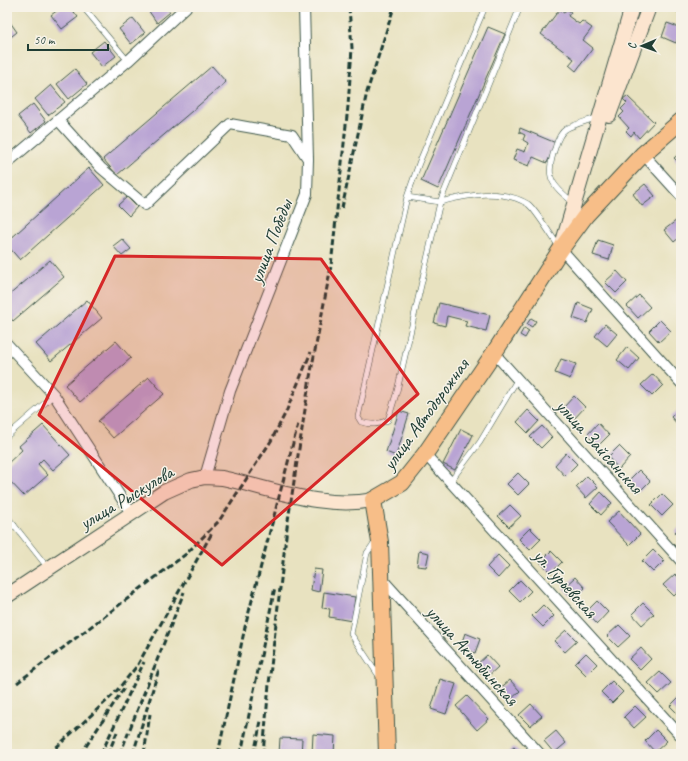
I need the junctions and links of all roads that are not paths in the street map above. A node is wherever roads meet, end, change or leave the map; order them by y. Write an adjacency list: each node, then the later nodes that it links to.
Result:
1 (83, 7): 8 (lane)
2 (186, 7): 8 (street)
3 (304, 7): 14 (street, улица Победы)
4 (485, 7): 17 (lane)
5 (520, 7): 18 (lane)
6 (632, 7): 9 (main road)
7 (649, 7): 13 (main road)
8 (128, 61): 10 (street)
9 (599, 117): 13 (main road); 19 (lane)
10 (58, 120): 14 (street); 15 (street)
11 (681, 121): 12 (main road, улица Автодорожная)
12 (644, 154): 16 (street); 20 (main road, улица Автодорожная)
13 (589, 156): 19 (main road)
14 (308, 159): 28 (street, улица Победы)
15 (7, 163)
16 (681, 196)
17 (407, 197): 18 (lane); 18 (lane)
18 (440, 202): 20 (lane)
19 (574, 203): 20 (main road)
20 (561, 250): 22 (main road, улица Автодорожная); 24 (street)
21 (7, 344): 25 (street)
22 (494, 353): 23 (street, улица Зайсанская); 27 (main road, улица Автодорожная)
23 (518, 380): 29 (lane); 36 (street, улица Зайсанская)
24 (681, 383)
25 (54, 396): 26 (lane); 31 (street)
26 (7, 436)
27 (425, 454): 29 (street, ул. Гурьевская); 30 (main road, улица Автодорожная)
28 (205, 477): 30 (main road, улица Рыскулова); 31 (main road, улица Рыскулова)
29 (450, 482): 41 (street, ул. Гурьевская)
30 (373, 500): 35 (main road)
31 (131, 512): 37 (main road, улица Рыскулова)
32 (7, 517): 33 (lane)
33 (14, 525): 34 (lane); 37 (lane)
34 (7, 531)
35 (380, 542): 38 (main road); 40 (lane)
36 (681, 561)
37 (48, 568): 39 (main road, улица Рыскулова)
38 (382, 579): 40 (main road); 43 (street, улица Актюбинская)
39 (7, 596)
40 (385, 684): 42 (main road)
41 (681, 736)
42 (387, 754)
43 (540, 754)

